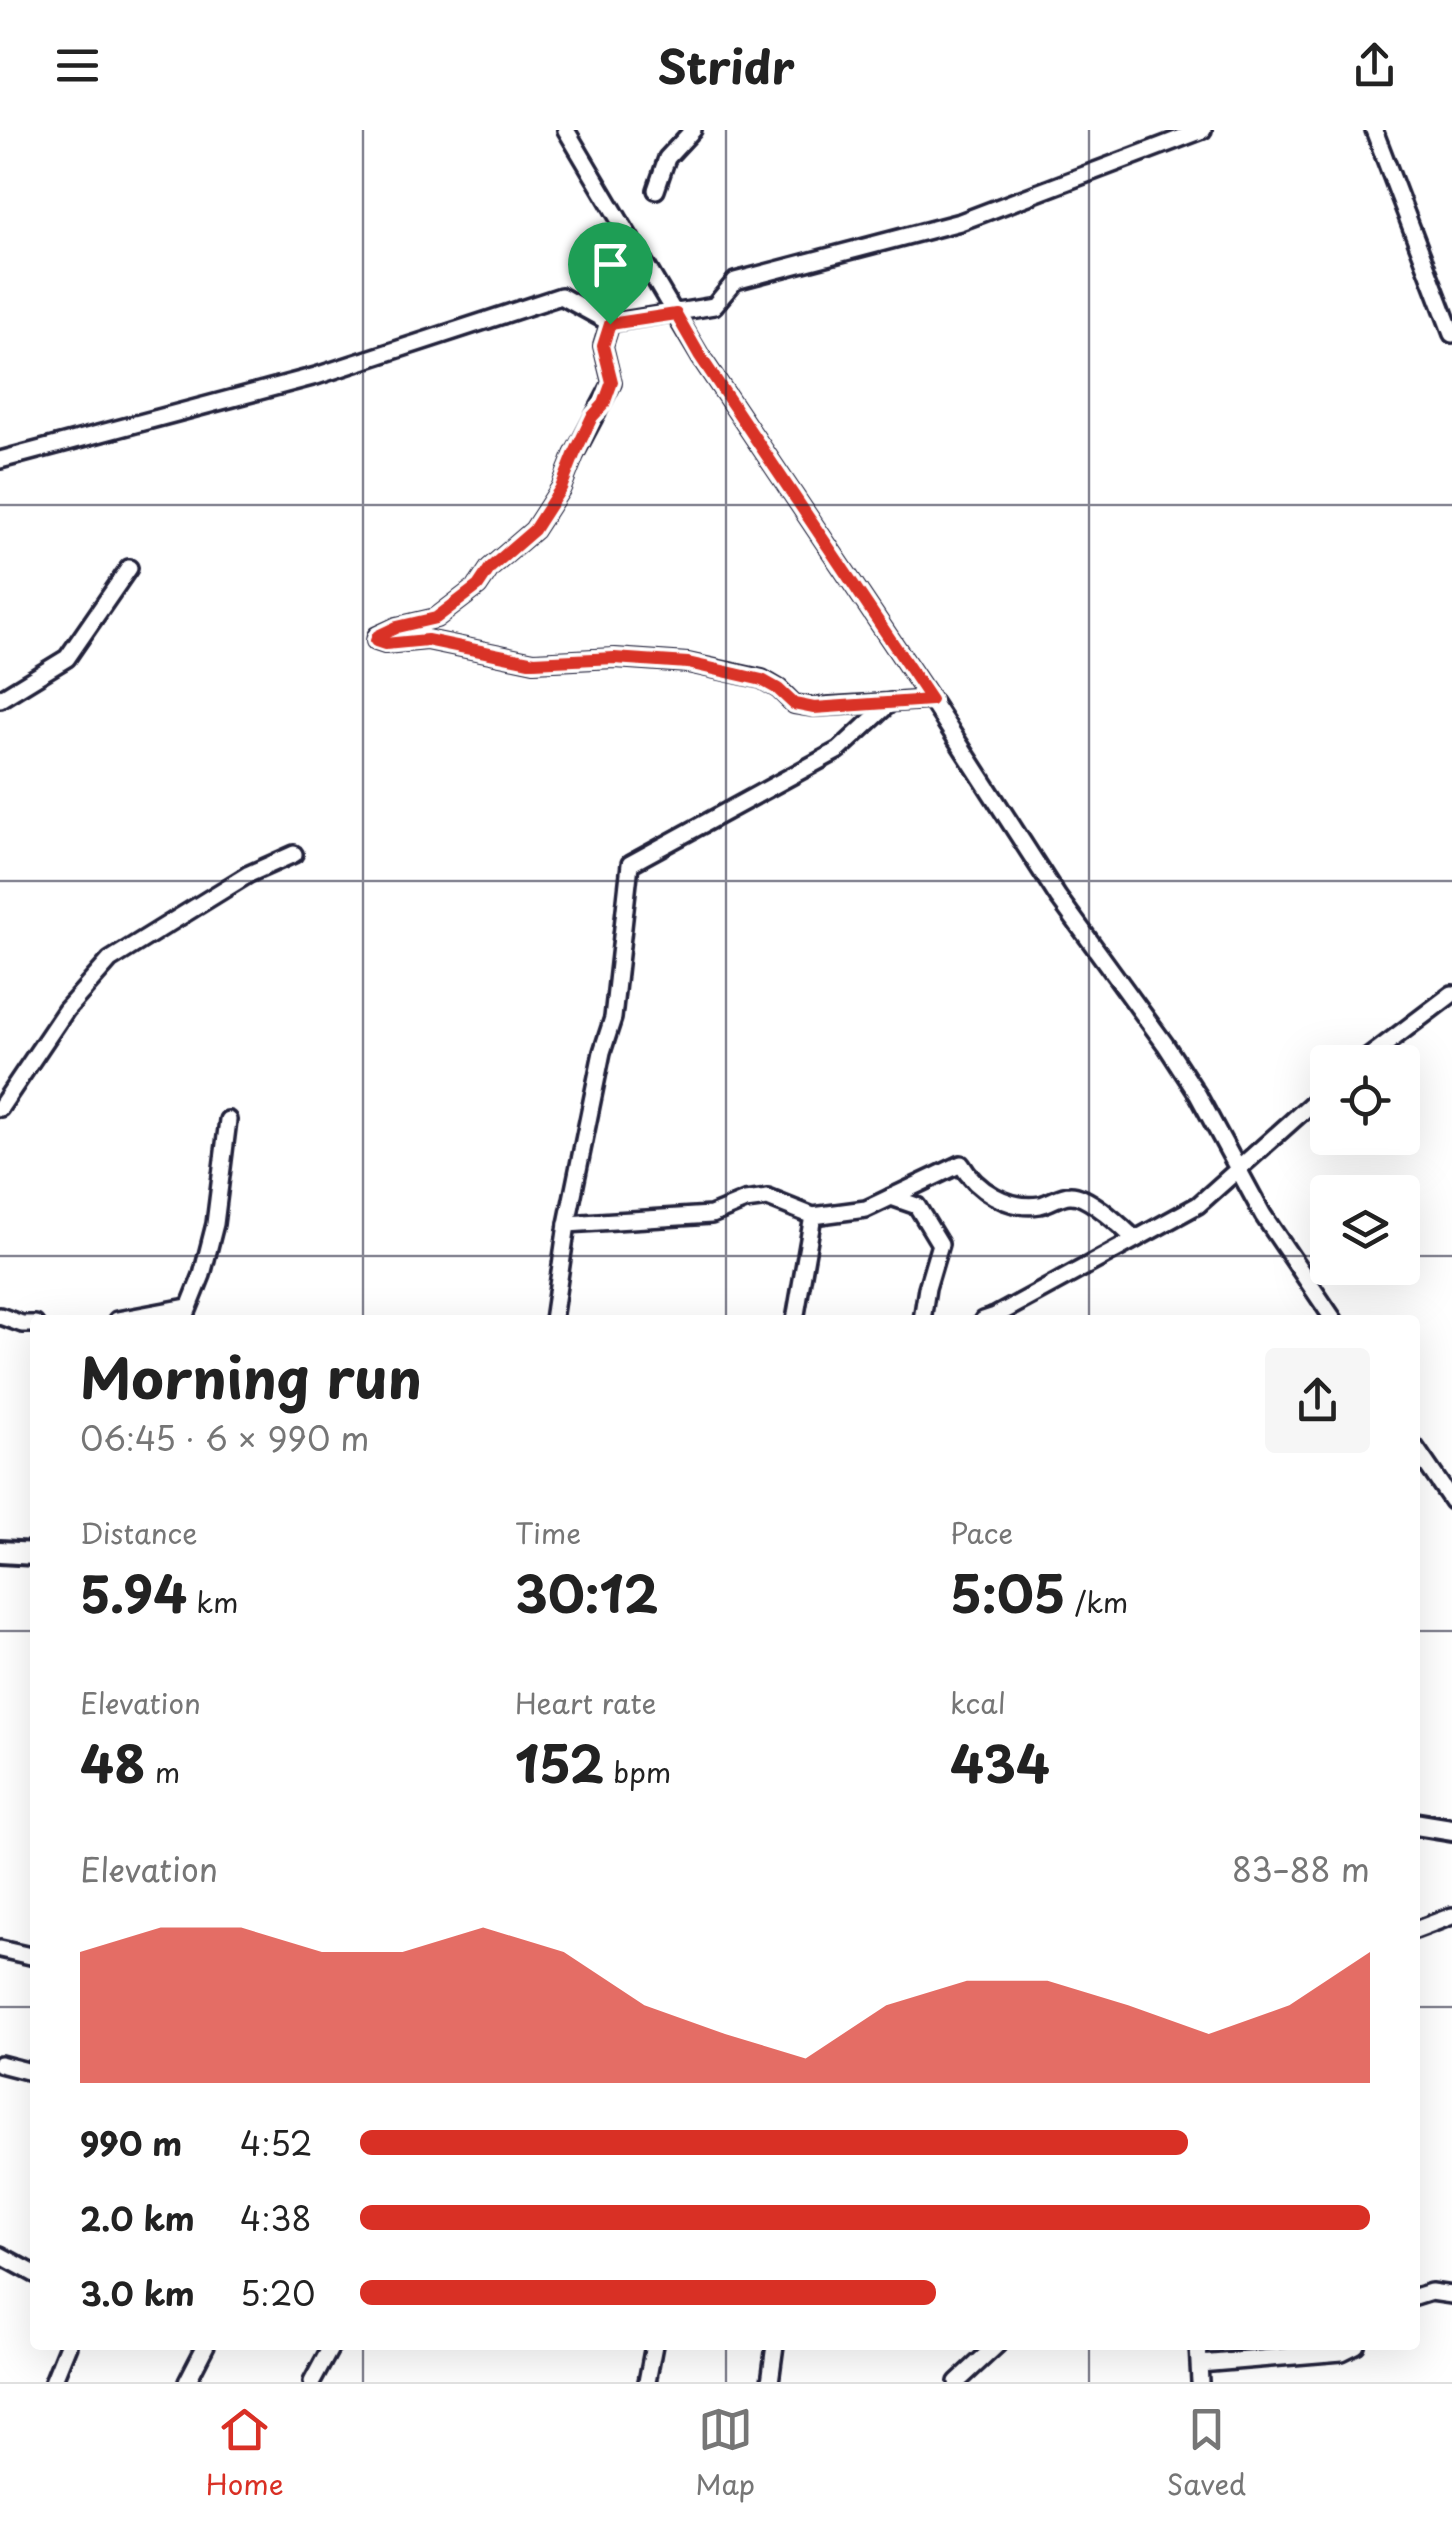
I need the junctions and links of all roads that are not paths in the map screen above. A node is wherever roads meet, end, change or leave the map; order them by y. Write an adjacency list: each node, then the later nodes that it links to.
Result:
1 (566, 130): 6 (street)
2 (693, 130): 5 (street)
3 (1203, 130): 6 (street)
4 (1374, 130): 8 (street)
5 (656, 190)
6 (676, 314): 7 (street); 12 (street)
7 (610, 324): 9 (street); 13 (street)
8 (1452, 334)
9 (0, 460)
10 (129, 568): 11 (street)
11 (0, 699)
12 (931, 700): 13 (street); 20 (street)
13 (890, 702): 23 (street)
14 (294, 854): 18 (street)
15 (1452, 994): 16 (street)
16 (1384, 1045)
17 (1310, 1105): 20 (street)
18 (0, 1108)
19 (228, 1120): 25 (street)
20 (1238, 1170): 24 (street); 30 (street)
21 (891, 1197): 22 (street); 24 (street); 28 (street)
22 (813, 1216): 23 (street); 27 (street)
23 (567, 1224): 26 (street)
24 (1135, 1239): 29 (street)
25 (185, 1314)
26 (553, 1315)
27 (795, 1315)
28 (923, 1315)
29 (997, 1315)
30 (1331, 1315)
31 (0, 1316): 32 (street)
32 (30, 1324)
33 (1420, 1454): 34 (street)
34 (1452, 1501)
35 (0, 1552): 36 (main road)
36 (30, 1554)
37 (1420, 1825): 38 (main road)
38 (1452, 1830)
39 (1452, 1916): 40 (street)
40 (1420, 1928)
41 (0, 1950): 42 (street)
42 (30, 1955)
43 (0, 2064): 44 (street)
44 (30, 2073)
45 (0, 2255): 46 (street)
46 (30, 2271)
47 (1452, 2295): 48 (street)
48 (1420, 2296)
49 (66, 2350): 58 (street)
50 (203, 2350): 59 (street)
51 (329, 2350): 60 (street)
52 (653, 2350): 61 (street)
53 (774, 2350): 62 (street)
54 (992, 2350): 63 (street)
55 (1199, 2350): 57 (street)
56 (1346, 2350): 57 (street)
57 (1200, 2364): 64 (street)
58 (53, 2382)
59 (187, 2382)
60 (312, 2382)
61 (647, 2382)
62 (770, 2382)
63 (957, 2382)
64 (1200, 2382)

